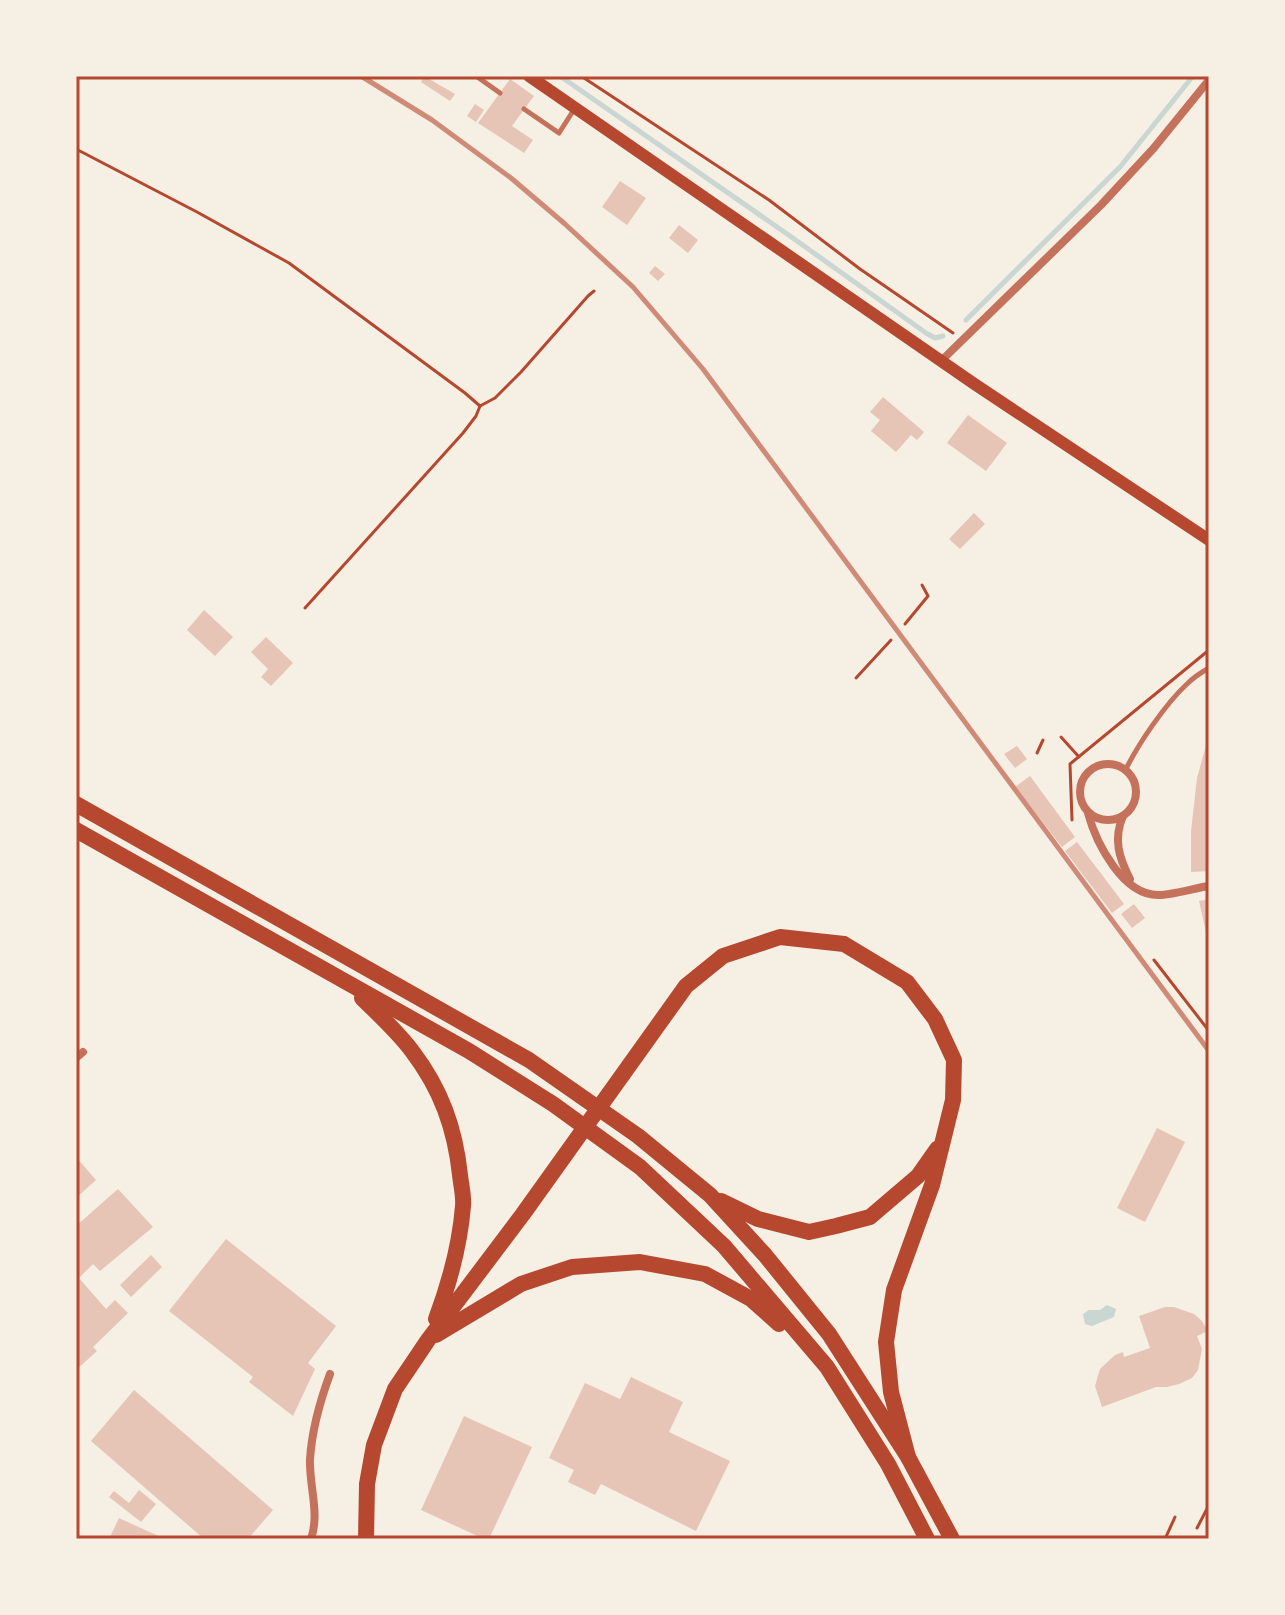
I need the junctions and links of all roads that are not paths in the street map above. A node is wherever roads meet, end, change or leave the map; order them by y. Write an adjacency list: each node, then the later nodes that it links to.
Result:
1 (476, 76): 4 (lane)
2 (529, 76): 5 (main road)
3 (1209, 80): 7 (street)
4 (500, 93)
5 (575, 108): 6 (lane); 7 (main road)
6 (524, 109)
7 (941, 361): 8 (main road)
8 (1209, 540)
9 (1209, 668): 10 (lane)
10 (1125, 771): 12 (street); 13 (street)
11 (76, 804): 19 (highway)
12 (1088, 812): 13 (street); 16 (street)
13 (1124, 815): 16 (street)
14 (76, 830): 17 (highway)
15 (1209, 886): 16 (street)
16 (1134, 887)
17 (345, 981): 20 (highway); 21 (highway)
18 (943, 1141): 19 (highway); 20 (highway); 23 (highway)
19 (710, 1195): 23 (highway)
20 (428, 1340): 21 (highway); 25 (highway)
21 (827, 1367): 26 (highway)
22 (330, 1374): 24 (street)
23 (908, 1457): 27 (highway)
24 (311, 1539)
25 (366, 1539)
26 (927, 1539)
27 (952, 1539)

